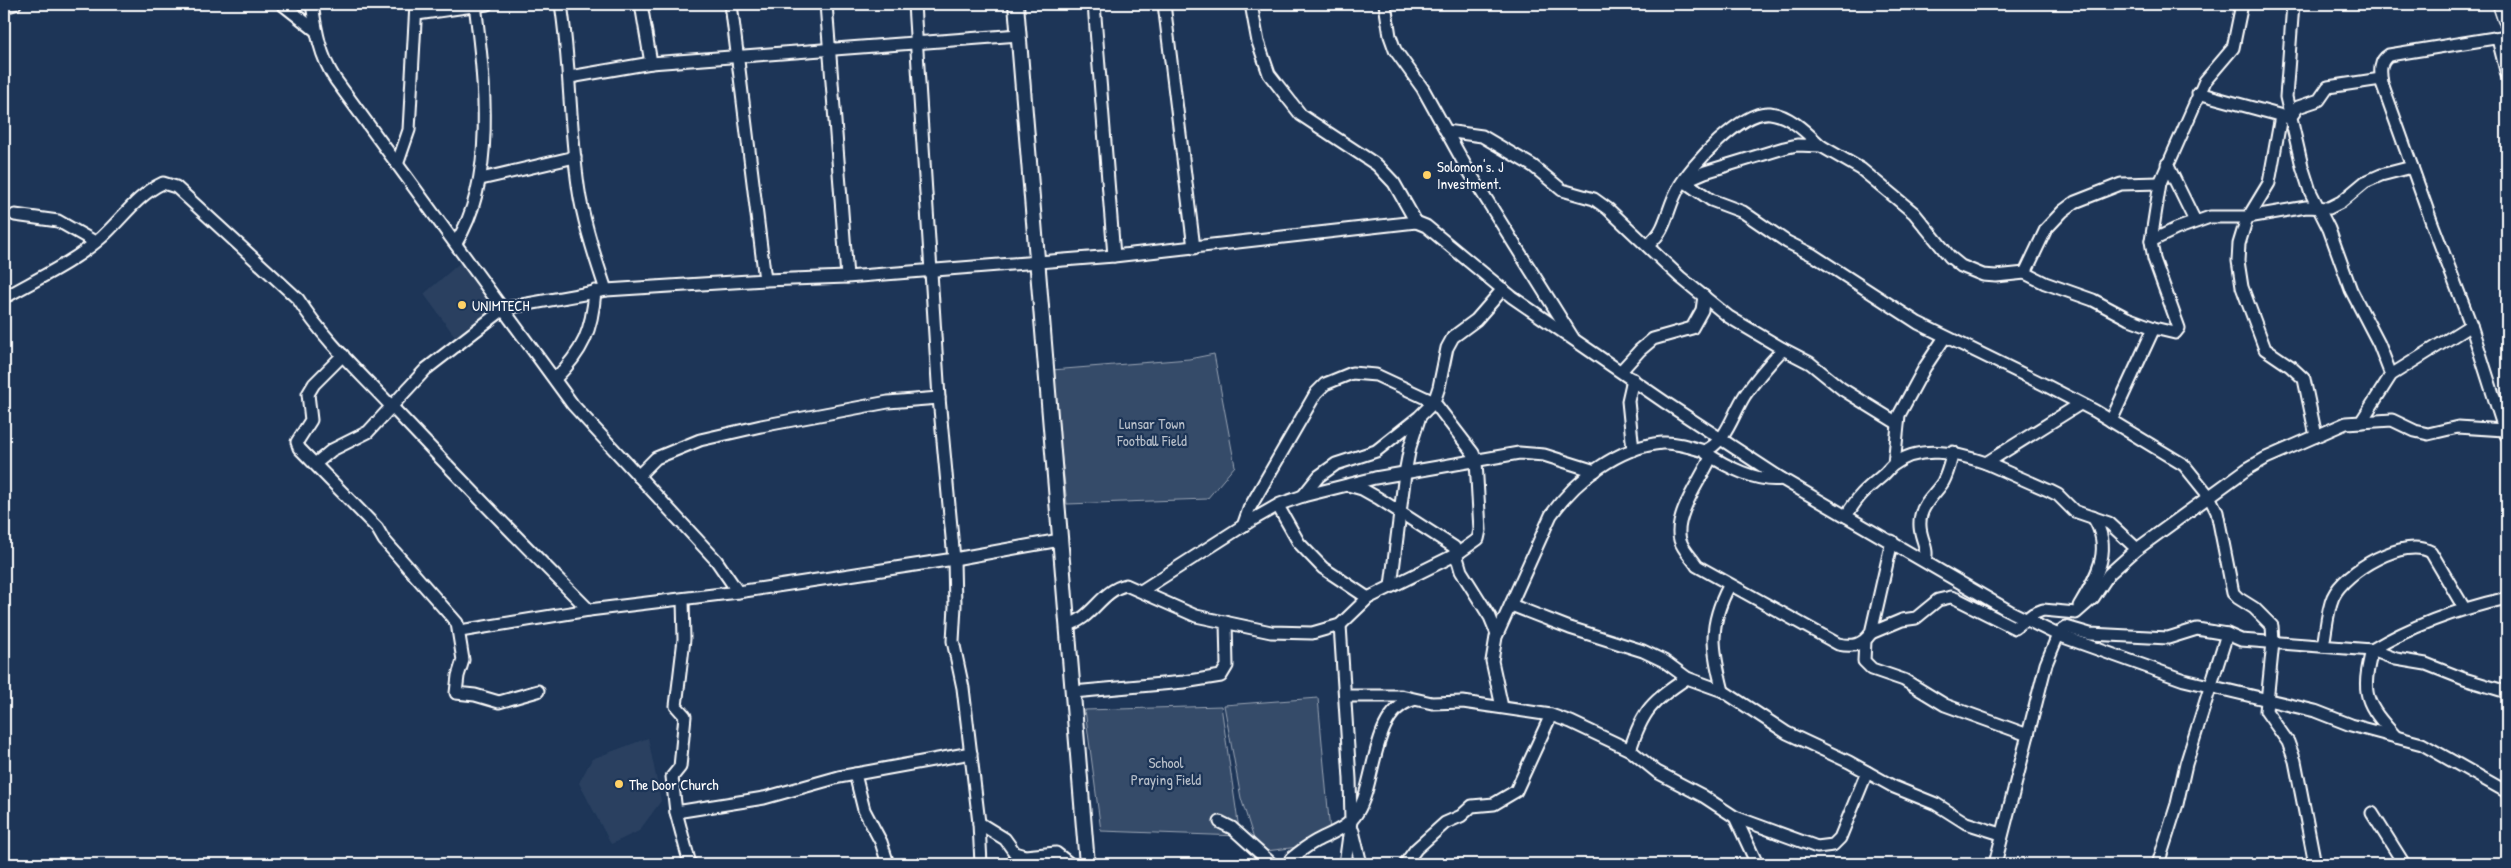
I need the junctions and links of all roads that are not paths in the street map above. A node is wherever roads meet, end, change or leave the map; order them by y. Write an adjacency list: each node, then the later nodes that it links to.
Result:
1 (15, 4): 19 (street)
2 (282, 4): 22 (street)
3 (312, 4): 22 (street)
4 (487, 4): 18 (street)
5 (561, 4): 30 (street)
6 (641, 4): 28 (street)
7 (731, 4): 27 (street)
8 (826, 4): 26 (street)
9 (914, 4): 25 (street)
10 (1016, 4): 23 (street)
11 (1094, 4): 53 (street)
12 (1164, 4): 52 (street)
13 (1252, 4): 46 (street)
14 (1385, 4): 34 (street)
15 (2242, 4): 32 (street)
16 (2292, 4): 33 (street)
17 (2502, 4): 21 (main road)
18 (475, 5): 20 (street); 40 (street)
19 (4, 7)
20 (416, 9): 37 (street)
21 (2507, 19)
22 (316, 30): 37 (street)
23 (1019, 35): 25 (street); 54 (street)
24 (2503, 38): 29 (street); 31 (street)
25 (916, 44): 26 (street); 55 (street)
26 (830, 51): 27 (street); 57 (street)
27 (737, 58): 28 (street); 58 (street)
28 (651, 63): 30 (street)
29 (2507, 75)
30 (570, 77): 36 (street)
31 (2381, 78): 33 (street); 39 (street)
32 (2198, 93): 33 (street); 38 (street)
33 (2286, 117): 43 (street); 45 (street)
34 (1446, 130): 51 (street); 67 (street)
35 (1822, 146): 41 (street); 41 (street); 56 (street)
36 (575, 157): 40 (street); 60 (street)
37 (398, 162): 50 (street)
38 (2167, 164): 42 (street); 47 (street)
39 (2412, 168): 43 (street); 64 (street)
40 (481, 179): 50 (street)
41 (1684, 181): 51 (street); 66 (street)
42 (2160, 183): 48 (street); 56 (street)
43 (2318, 208): 45 (street); 71 (street)
44 (16, 215): 49 (street)
45 (2248, 217): 47 (street); 83 (street)
46 (1416, 222): 52 (street); 59 (street)
47 (2195, 222): 48 (street)
48 (2152, 241): 65 (street)
49 (95, 242): 61 (street); 69 (street)
50 (456, 244): 63 (street)
51 (1648, 246): 62 (street)
52 (1194, 248): 53 (street)
53 (1114, 256): 54 (street)
54 (1036, 262): 55 (street); 103 (street)
55 (931, 271): 57 (street); 74 (street)
56 (2025, 273): 65 (street)
57 (846, 277): 58 (street)
58 (765, 280): 60 (street)
59 (1503, 289): 67 (street); 75 (street)
60 (601, 291): 63 (street); 72 (street)
61 (9, 294)
62 (1704, 296): 68 (street); 70 (street)
63 (505, 308): 72 (street); 77 (street)
64 (2471, 325): 71 (street); 82 (street)
65 (2154, 328): 79 (street)
66 (1945, 338): 76 (street); 81 (street)
67 (1575, 342): 70 (street)
68 (1783, 350): 81 (street); 85 (street)
69 (343, 356): 77 (street); 89 (street)
70 (1621, 371): 73 (street)
71 (2391, 375): 80 (street)
72 (555, 379): 93 (street)
73 (1633, 379): 84 (street); 85 (street)
74 (939, 398): 93 (street); 107 (street)
75 (1434, 402): 78 (street); 87 (street); 102 (street)
76 (2080, 404): 79 (street); 88 (street)
77 (392, 407): 89 (street); 118 (street)
78 (1419, 417): 92 (street); 96 (street)
79 (2111, 421): 97 (street)
80 (2361, 422): 82 (street); 83 (street)
81 (1898, 423): 90 (street)
82 (2506, 433)
83 (2316, 436): 97 (street)
84 (1633, 450): 85 (street); 91 (street)
85 (1713, 450): 94 (street); 94 (street); 110 (street)
86 (1952, 452): 88 (street); 90 (street); 108 (street)
87 (1476, 461): 91 (street); 92 (street); 106 (street)
88 (1986, 463): 101 (street)
89 (315, 464): 124 (street)
90 (1894, 464): 100 (street)
91 (1595, 471): 116 (street)
92 (1405, 473): 95 (street); 99 (street)
93 (638, 476): 112 (street)
94 (1782, 479): 100 (street)
95 (1346, 485): 96 (street); 99 (street)
96 (1303, 496): 98 (street)
97 (2210, 496): 105 (street); 129 (street)
98 (1278, 506): 102 (street); 113 (street)
99 (1401, 513): 106 (street); 109 (street)
100 (1846, 516): 104 (street)
101 (2093, 517): 105 (street); 119 (street)
102 (1243, 526): 111 (street)
103 (1060, 540): 107 (street); 122 (street)
104 (1892, 541): 108 (street); 128 (street)
105 (2137, 549): 119 (street)
106 (1456, 554): 109 (street); 126 (street)
107 (954, 559): 112 (street); 146 (street)
108 (1925, 560): 120 (street)
109 (1392, 586): 113 (street)
110 (1729, 586): 128 (street); 135 (street)
111 (1141, 591): 121 (street); 122 (street)
112 (738, 592): 115 (street)
113 (1368, 598): 123 (street)
114 (2507, 598): 117 (street)
115 (683, 600): 118 (street); 150 (street)
116 (1511, 605): 126 (street); 132 (street)
117 (2464, 608): 130 (street); 131 (street)
118 (590, 610): 124 (street)
119 (2076, 613): 120 (street); 125 (street)
120 (2028, 620): 125 (street); 128 (street)
121 (1226, 622): 123 (street); 136 (street)
122 (1067, 625): 136 (street)
123 (1340, 625): 138 (street)
124 (460, 631): 134 (street)
125 (2062, 631): 127 (street); 133 (street); 143 (street)
126 (1497, 634): 141 (street)
127 (2227, 634): 129 (street); 133 (street)
128 (1868, 637): 143 (street)
129 (2273, 642): 130 (street); 140 (street)
130 (2323, 646): 131 (street)
131 (2372, 650): 137 (street); 144 (street)
132 (1687, 678): 135 (street); 145 (street)
133 (2210, 686): 140 (street); 169 (street)
134 (538, 691)
135 (1723, 691): 147 (street)
136 (1073, 692): 162 (street)
137 (2507, 692)
138 (1345, 696): 139 (street); 154 (street)
139 (1413, 700): 141 (street); 154 (street)
140 (2266, 700): 144 (street); 170 (street)
141 (1502, 707): 142 (street)
142 (1551, 715): 145 (street); 166 (street)
143 (2028, 735): 156 (street)
144 (2396, 737): 149 (street)
145 (1630, 750): 152 (street)
146 (971, 753): 148 (street); 155 (street)
147 (1867, 772): 152 (street); 156 (street)
148 (855, 774): 150 (street); 159 (street)
149 (2507, 792)
150 (676, 812): 158 (street)
151 (2372, 813): 171 (street)
152 (1735, 817): 167 (street)
153 (1220, 822): 163 (street)
154 (1351, 822): 157 (street); 164 (street); 165 (street)
155 (979, 823): 160 (street); 161 (street)
156 (2001, 834): 168 (street)
157 (1291, 859)
158 (690, 864)
159 (888, 864)
160 (980, 864)
161 (1070, 864)
162 (1087, 864)
163 (1272, 864)
164 (1346, 864)
165 (1361, 864)
166 (1404, 864)
167 (1757, 864)
168 (1995, 864)
169 (2158, 864)
170 (2315, 864)
171 (2404, 864)

